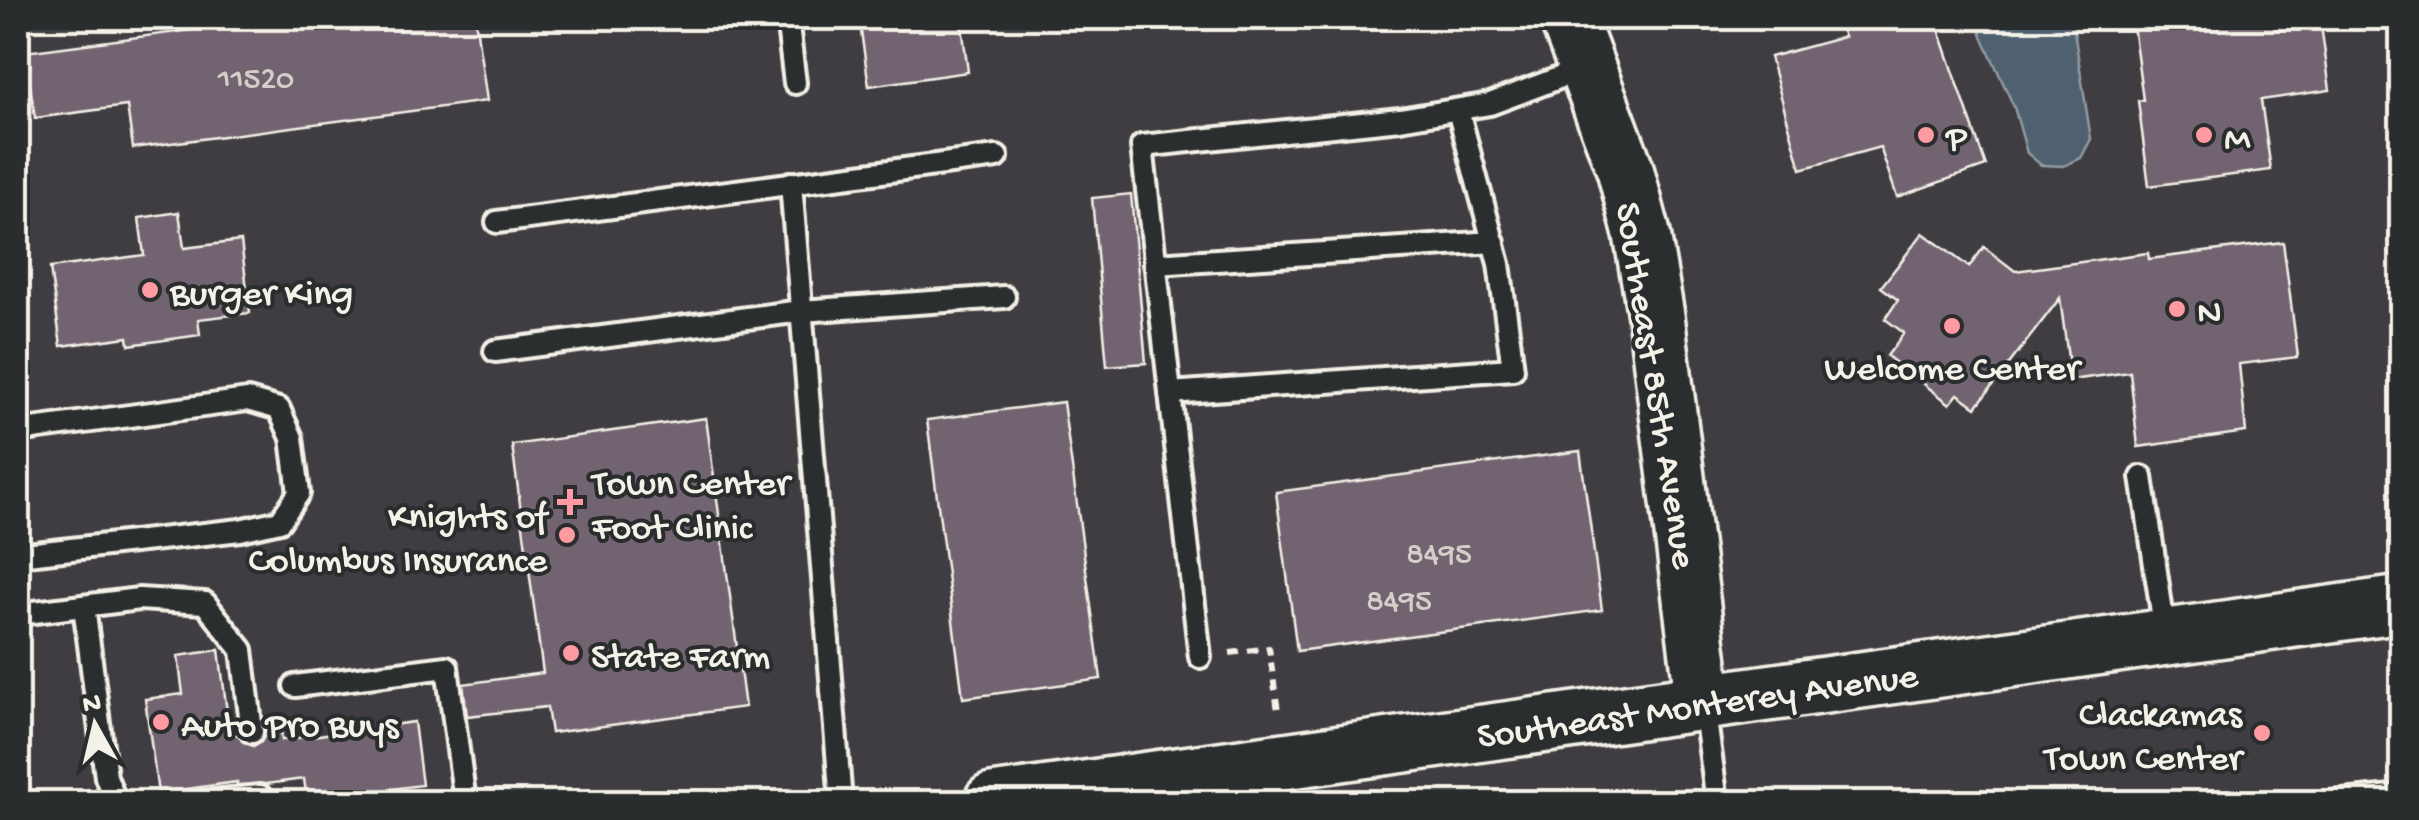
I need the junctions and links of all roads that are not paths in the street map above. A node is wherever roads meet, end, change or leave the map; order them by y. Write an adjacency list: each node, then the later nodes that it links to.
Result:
1 (787, 18): 3 (lane)
2 (1577, 42): 4 (lane); 23 (main road, Southeast 85th Avenue)
3 (796, 83)
4 (1458, 110): 8 (lane); 9 (lane)
5 (997, 157): 6 (lane)
6 (791, 183): 7 (lane); 11 (lane)
7 (497, 222)
8 (1494, 242): 9 (lane); 13 (lane)
9 (1155, 264): 13 (lane)
10 (1004, 297): 11 (lane)
11 (801, 310): 12 (lane); 30 (lane)
12 (495, 351)
13 (1170, 393): 21 (lane)
14 (18, 432): 16 (lane)
15 (2142, 477): 20 (lane)
16 (18, 555)
17 (2402, 604): 20 (main road, Southeast Monterey Avenue)
18 (84, 606): 19 (lane); 24 (lane); 27 (lane)
19 (18, 614)
20 (2165, 637): 23 (main road, Southeast Monterey Avenue)
21 (1200, 656)
22 (295, 686): 29 (lane)
23 (1704, 703): 31 (main road, Southeast Monterey Avenue); 32 (lane)
24 (252, 732)
25 (2402, 794): 33 (lane)
26 (260, 795): 28 (lane)
27 (122, 802)
28 (204, 802)
29 (465, 802)
30 (841, 802)
31 (992, 802)
32 (1717, 802)
33 (2333, 802)

